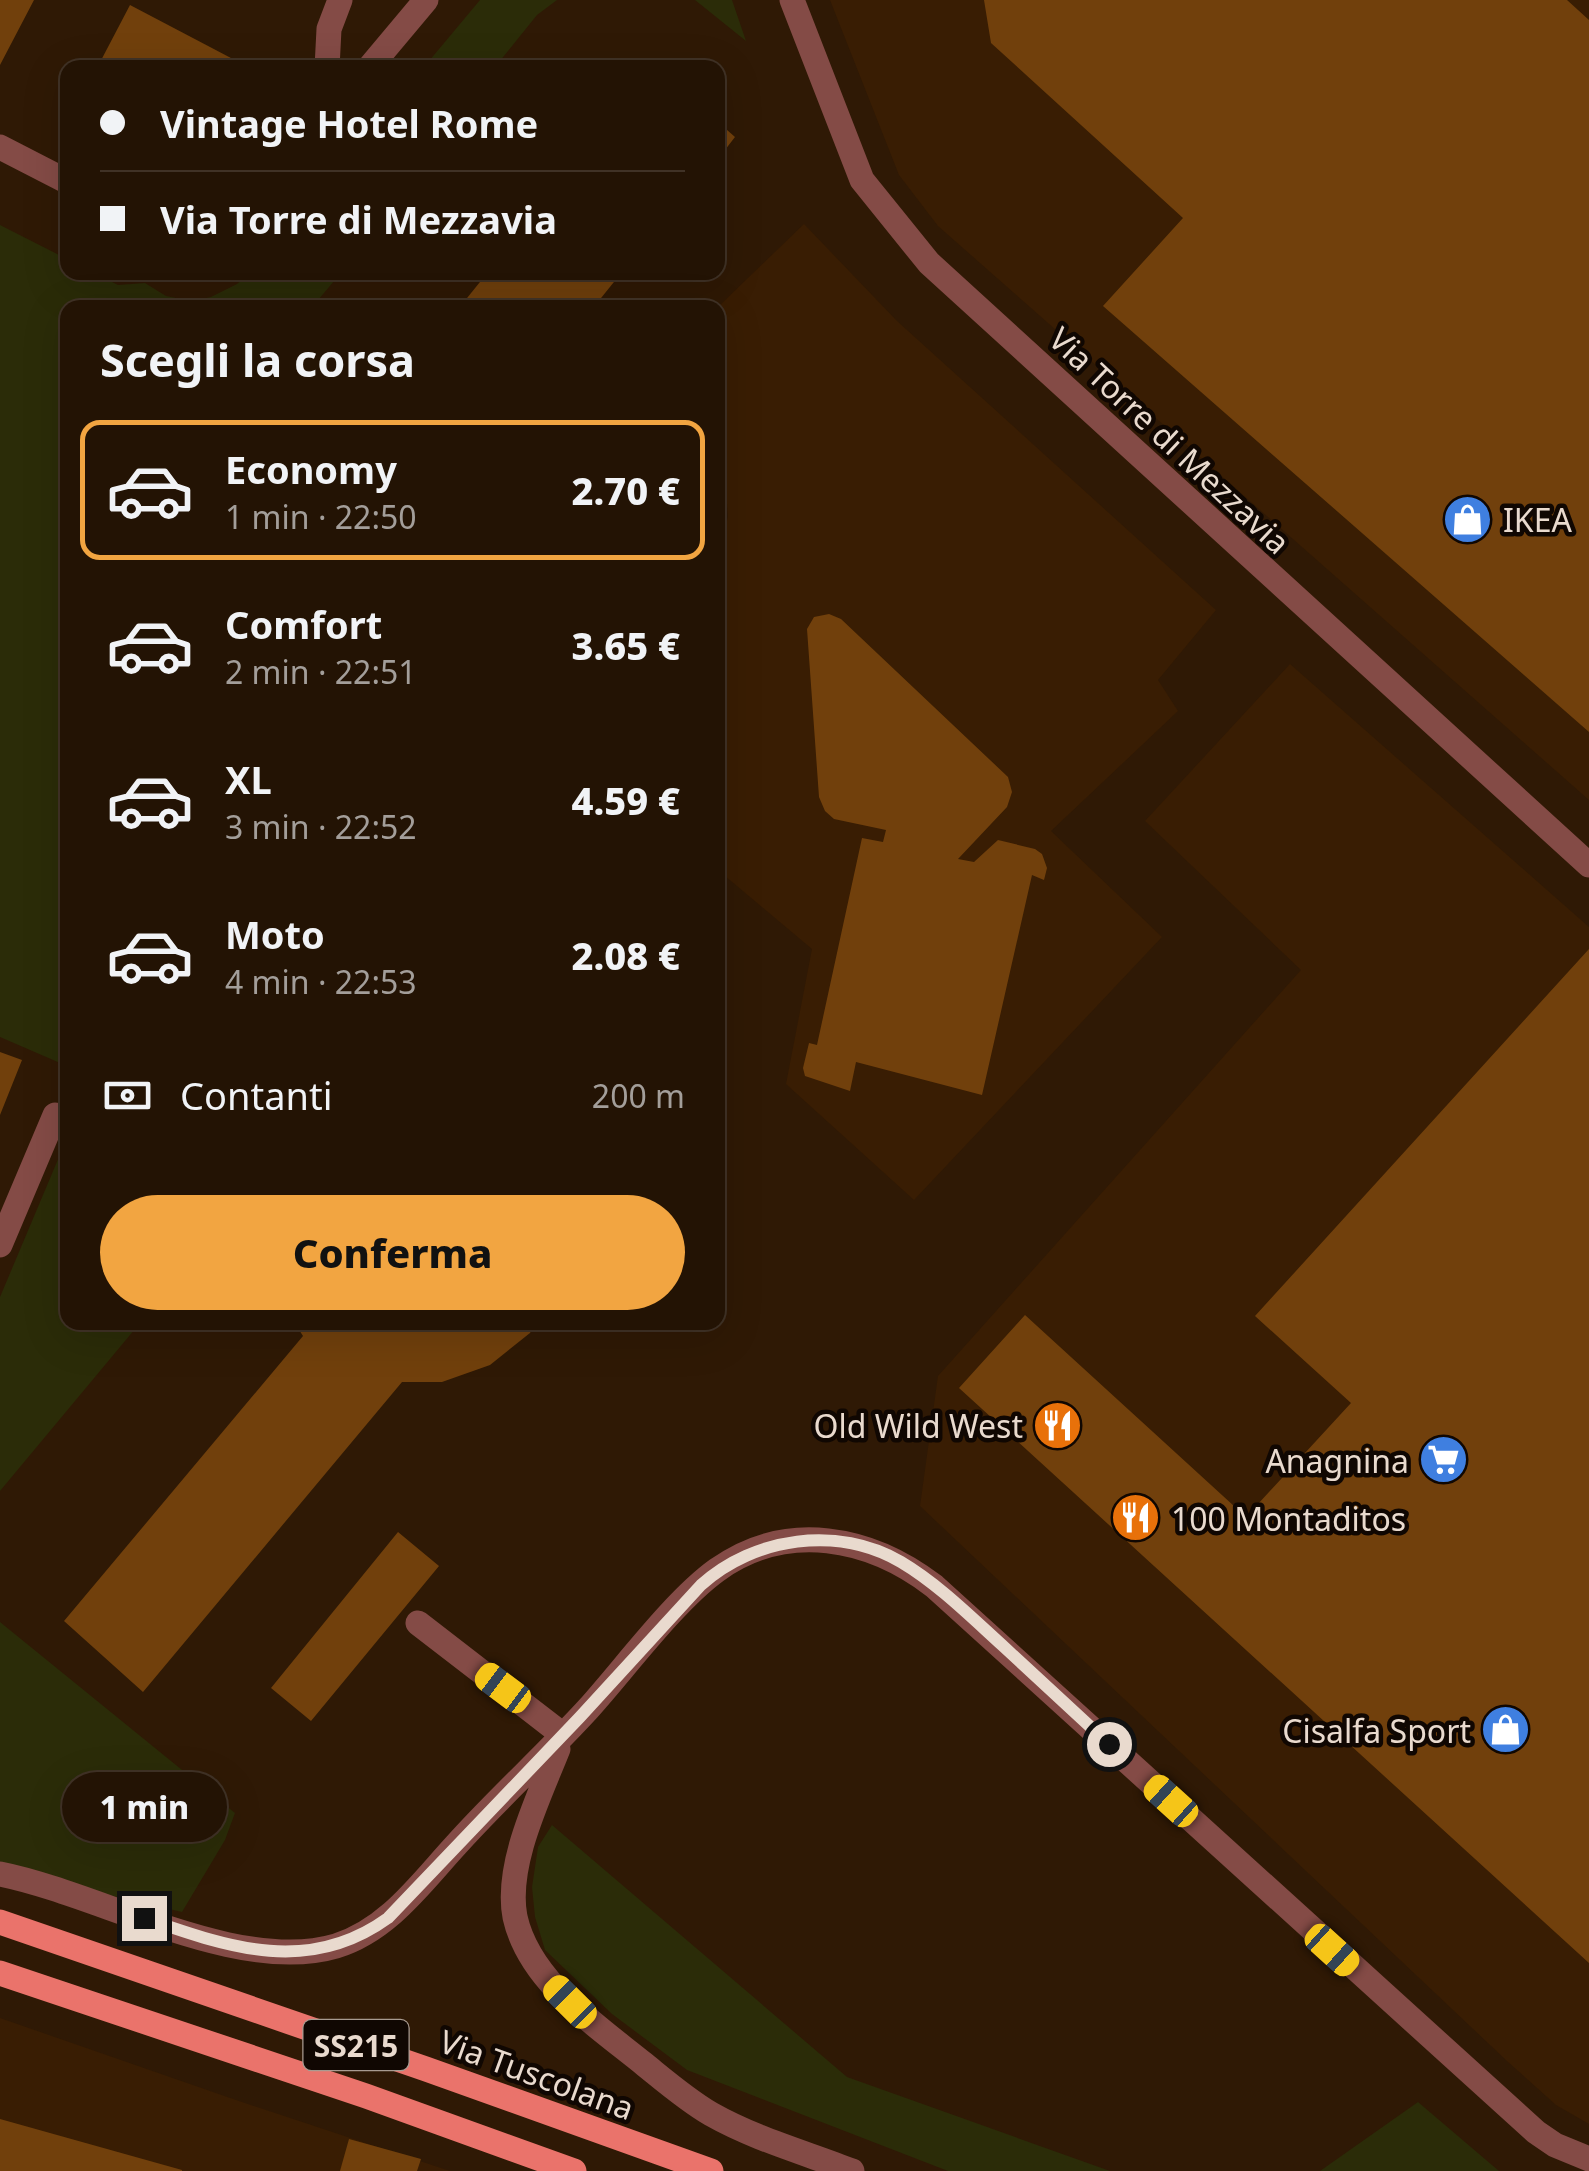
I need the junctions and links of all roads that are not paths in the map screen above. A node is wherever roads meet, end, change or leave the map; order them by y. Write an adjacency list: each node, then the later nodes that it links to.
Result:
1 (426, 0): 5 (street)
2 (796, 1): 8 (street, Via Torre di Mezzavia)
3 (331, 3): 4 (street)
4 (327, 60)
5 (376, 60)
6 (0, 147): 7 (street)
7 (60, 178)
8 (1589, 865)
9 (55, 1115): 10 (street)
10 (0, 1245)
11 (418, 1623): 12 (street)
12 (563, 1735): 13 (street); 16 (street); 19 (street)
13 (0, 1874)
14 (0, 1922): 18 (main road, Via Tuscolana / SS215)
15 (0, 1974): 17 (main road, SS215)
16 (1589, 2159)
17 (574, 2171)
18 (710, 2171)
19 (852, 2171)

